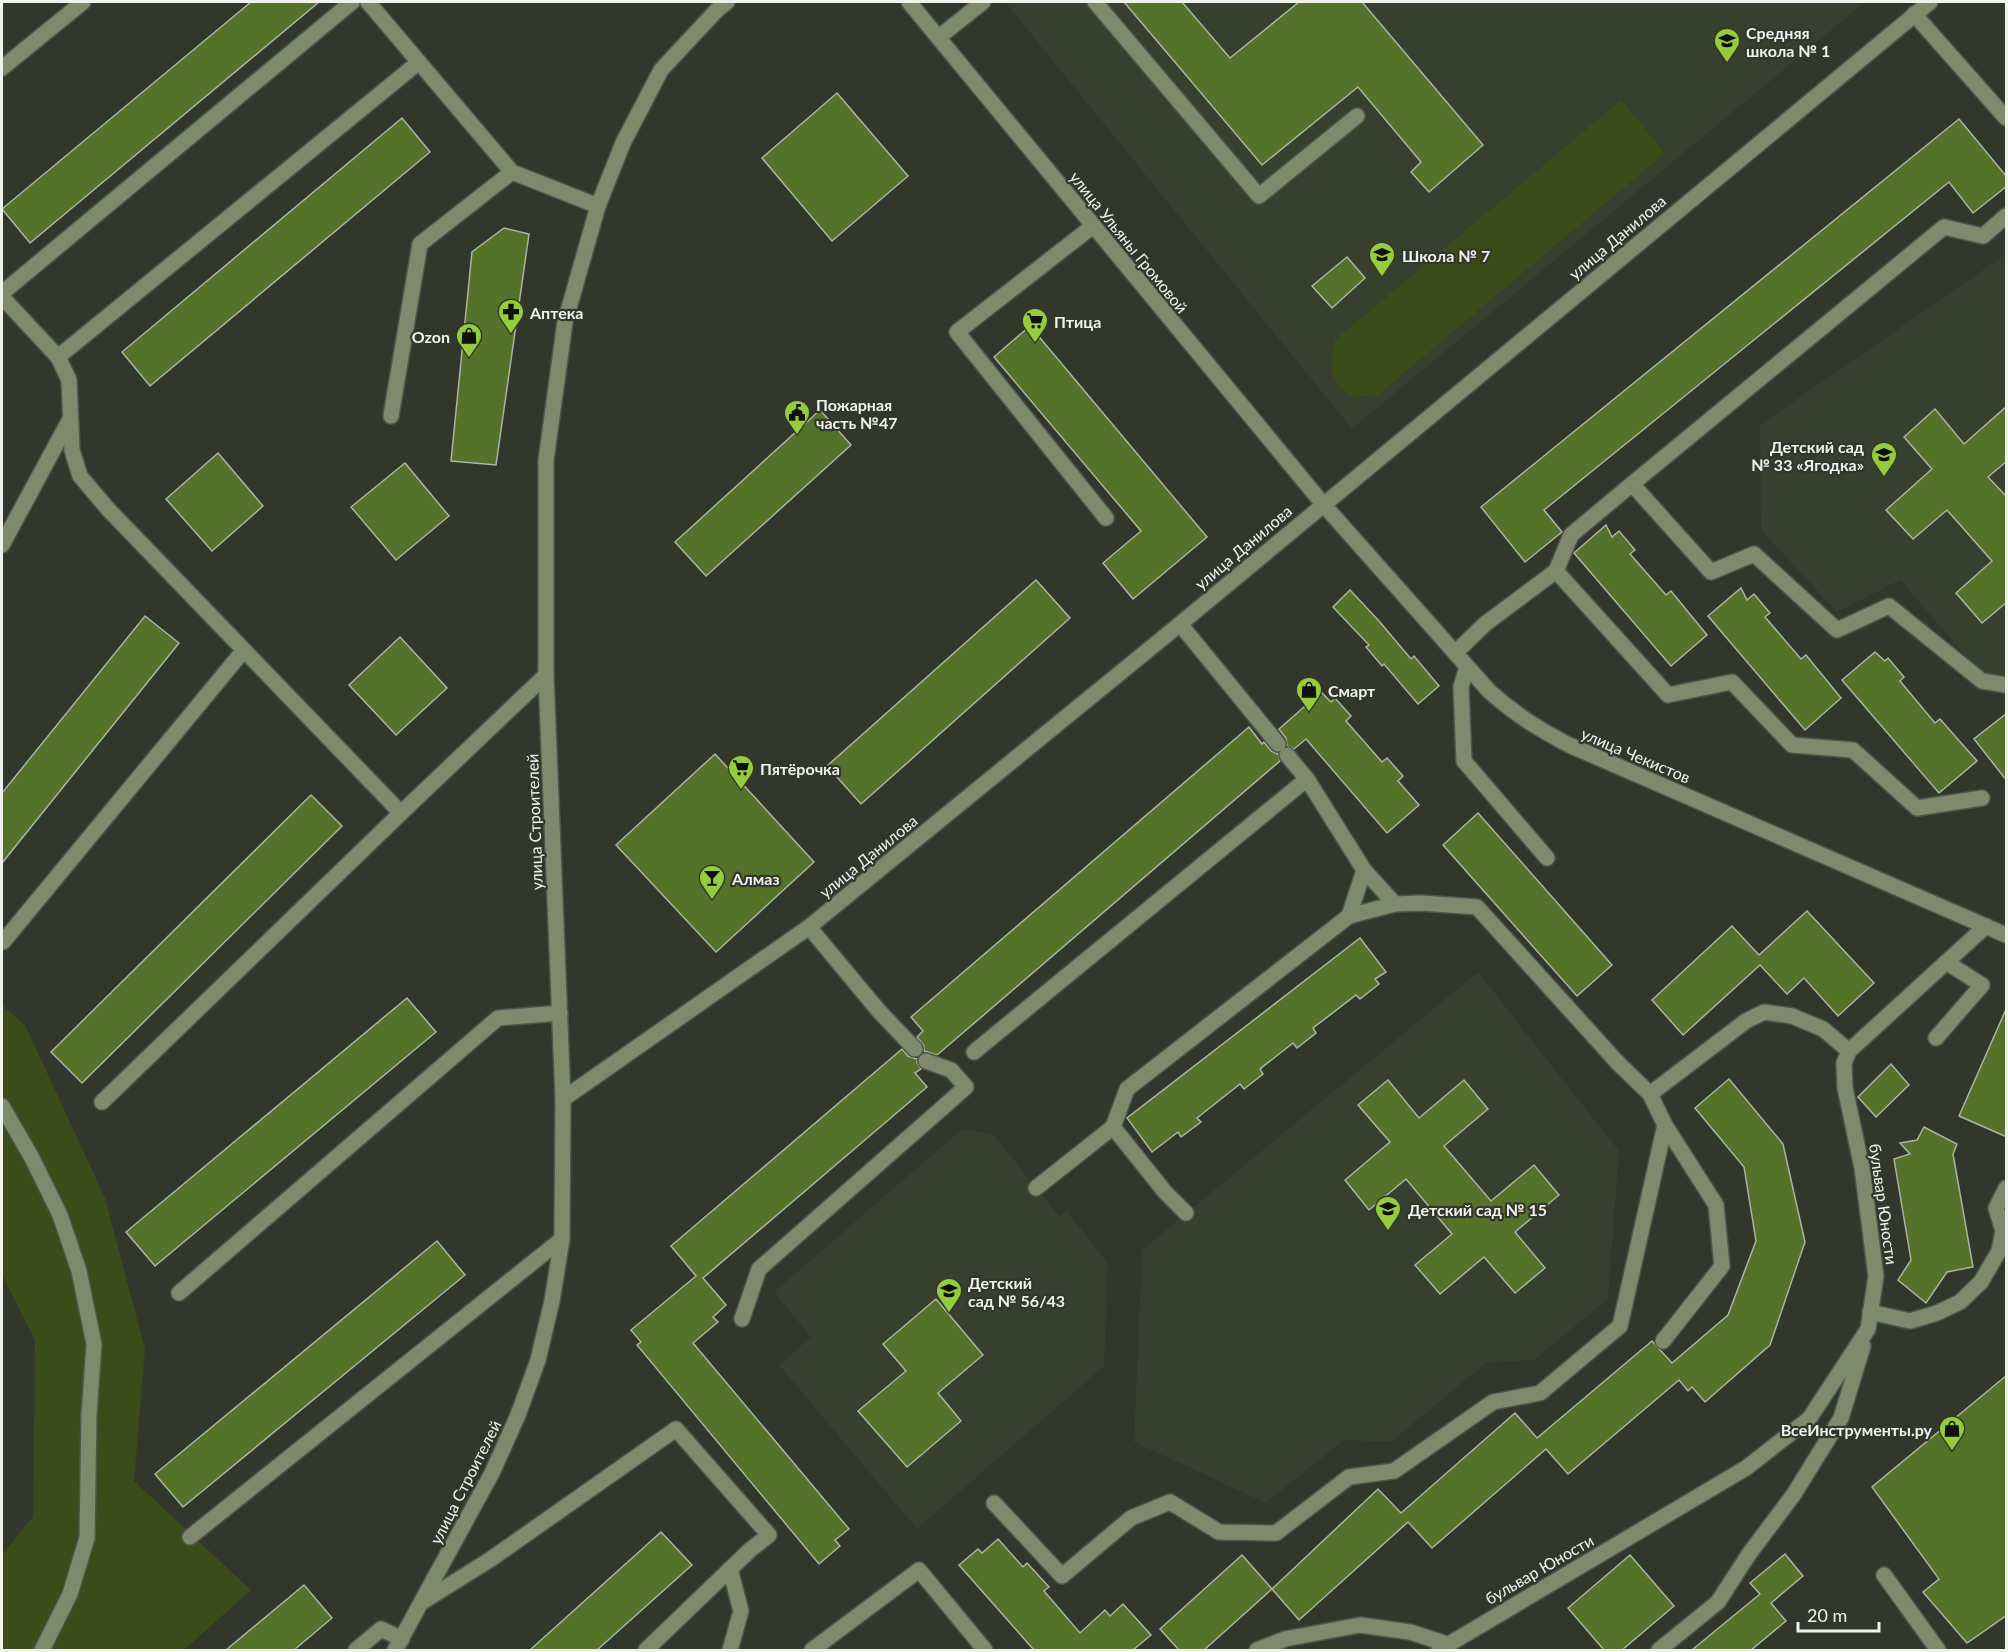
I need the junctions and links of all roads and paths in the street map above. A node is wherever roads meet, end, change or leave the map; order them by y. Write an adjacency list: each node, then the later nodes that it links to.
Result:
1 (82, 2): 12 (street)
2 (352, 2): 19 (street)
3 (368, 2): 11 (street)
4 (727, 2): 16 (street, улица Строителей)
5 (909, 2): 10 (street, улица Ульяны Громовой)
6 (983, 2): 10 (street)
7 (1095, 2): 13 (street)
8 (1930, 2): 9 (street, улица Данилова)
9 (1914, 14): 14 (street); 24 (street, улица Данилова)
10 (939, 37): 18 (street, улица Ульяны Громовой)
11 (419, 62): 15 (street); 20 (street)
12 (2, 68)
13 (1358, 116)
14 (2007, 118)
15 (512, 171): 16 (street); 22 (street)
16 (598, 206): 32 (street, улица Строителей)
17 (2007, 216): 23 (street)
18 (1093, 226): 24 (street, улица Ульяны Громовой); 25 (street)
19 (2, 295): 20 (street)
20 (58, 357): 21 (street)
21 (71, 416): 26 (street); 29 (street)
22 (391, 416)
23 (1632, 484): 27 (street); 33 (street)
24 (1323, 504): 28 (street, улица Данилова); 30 (street, улица Чекистов)
25 (1106, 518)
26 (2, 546)
27 (1556, 571): 30 (street); 35 (street)
28 (1180, 624): 34 (street); 42 (street, улица Данилова)
29 (244, 650): 36 (street); 44 (street)
30 (1455, 653): 31 (street, улица Чекистов)
31 (1467, 667): 37 (street); 41 (street, улица Чекистов)
32 (546, 675): 36 (street); 46 (street, улица Строителей)
33 (2007, 685)
34 (1307, 779): 38 (street); 50 (street)
35 (1982, 798)
36 (401, 813): 54 (street)
37 (1547, 858)
38 (1364, 870): 39 (street); 40 (street)
39 (1395, 904): 40 (street); 52 (street)
40 (1349, 916): 57 (street)
41 (1986, 926): 43 (street, улица Чекистов); 45 (street)
42 (809, 927): 48 (street); 53 (street, улица Данилова)
43 (2007, 935)
44 (3, 942)
45 (1946, 962): 47 (street); 49 (street)
46 (560, 1013): 53 (street, улица Строителей); 62 (street)
47 (1935, 1038)
48 (915, 1049)
49 (1849, 1050): 52 (street); 63 (street, бульвар Юности)
50 (974, 1052)
51 (926, 1061): 64 (street)
52 (1650, 1094): 56 (street)
53 (563, 1099): 61 (street, улица Строителей)
54 (102, 1102)
55 (2, 1106): 74 (street)
56 (1665, 1125): 66 (street); 67 (street)
57 (1113, 1127): 58 (street); 60 (street)
58 (1036, 1188)
59 (2007, 1188): 63 (street)
60 (1186, 1213)
61 (562, 1239): 68 (street); 71 (street, улица Строителей)
62 (179, 1293)
63 (1870, 1312): 65 (street, бульвар Юности)
64 (742, 1319)
65 (1868, 1329): 73 (street, бульвар Юности); 81 (street)
66 (1663, 1341)
67 (994, 1503)
68 (190, 1537)
69 (730, 1569): 71 (street); 76 (street); 77 (street)
70 (1884, 1575): 82 (street)
71 (422, 1602): 72 (street, улица Строителей)
72 (399, 1645): 75 (street)
73 (1443, 1647): 80 (street)
74 (42, 1650)
75 (356, 1650)
76 (646, 1650)
77 (730, 1650)
78 (812, 1650): 79 (street)
79 (985, 1650)
80 (1257, 1650)
81 (1659, 1650)
82 (1938, 1650)

